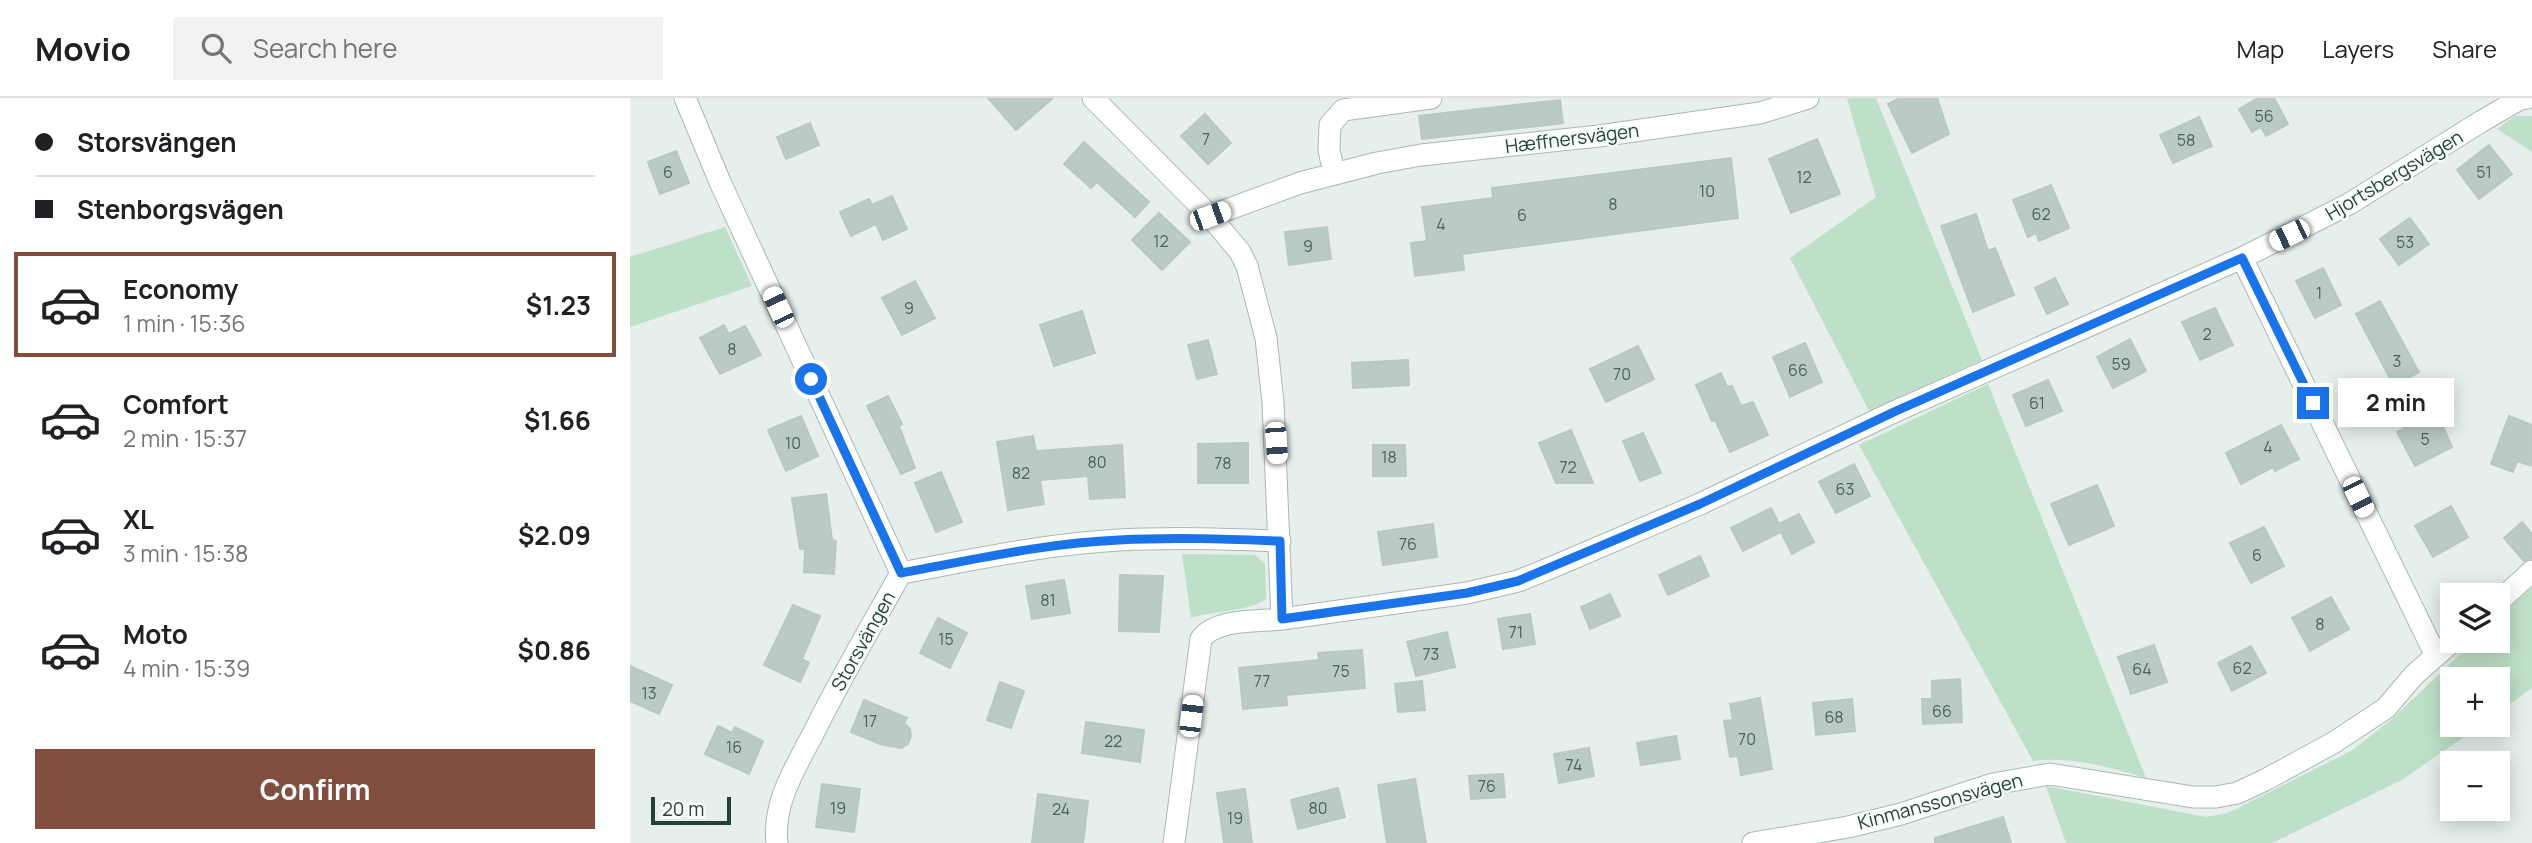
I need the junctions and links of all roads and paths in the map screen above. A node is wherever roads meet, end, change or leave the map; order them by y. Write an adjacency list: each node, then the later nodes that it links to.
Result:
1 (685, 98): 11 (street, Storsvängen)
2 (1093, 98): 7 (street)
3 (1431, 98): 6 (street)
4 (1808, 98): 6 (street, Hæffnersvägen)
5 (2527, 98): 8 (street, Hjortsbergsvägen)
6 (1334, 173): 7 (street, Hæffnersvägen)
7 (1210, 216): 9 (street)
8 (2242, 258): 13 (street, Hjortsbergsvägen); 15 (street)
9 (1280, 541): 11 (street); 13 (street)
10 (2532, 571): 12 (street)
11 (901, 573): 16 (street, Storsvängen)
12 (2510, 591)
13 (1282, 619): 17 (street, Hjortsbergsvägen)
14 (2440, 652): 15 (street, Kinmanssonsvägen)
15 (2436, 656): 18 (street, Kinmanssonsvägen)
16 (777, 843)
17 (1174, 843)
18 (1753, 843)

